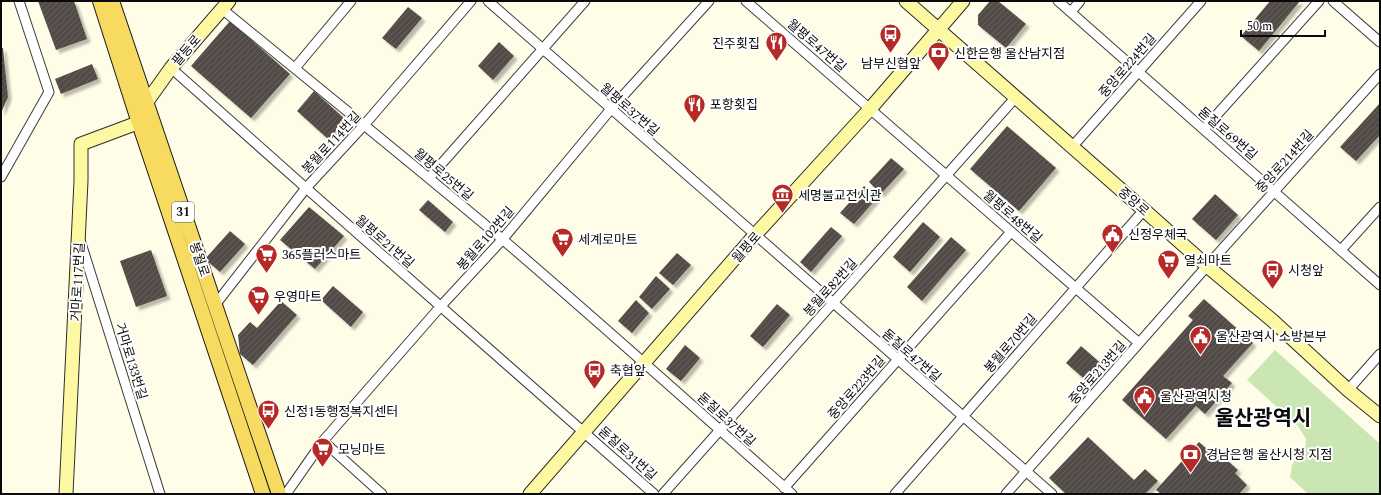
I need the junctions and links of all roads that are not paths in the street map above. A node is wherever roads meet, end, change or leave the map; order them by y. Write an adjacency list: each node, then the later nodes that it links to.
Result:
1 (19, 1): 35 (street)
2 (100, 1): 30 (main road)
3 (112, 1): 27 (main road, 봉월로 / 31)
4 (351, 1): 23 (street)
5 (471, 1): 31 (street, 봉월로114번길)
6 (488, 1): 21 (street, 월평로37번길)
7 (585, 1): 21 (street)
8 (708, 1): 28 (street, 봉월로102번길)
9 (746, 1): 29 (street, 월평로47번길)
10 (906, 1): 19 (main road, 중앙로)
11 (963, 1): 19 (main road, 월평로)
12 (1058, 1): 18 (street, 돋질로69번길)
13 (1080, 1): 18 (street)
14 (1201, 1): 24 (street, 중앙로224번길)
15 (1319, 1): 32 (street)
16 (1333, 1): 20 (street)
17 (226, 5): 22 (main road, 팔등로); 23 (street, 월평로25번길)
18 (1070, 12): 24 (street, 돋질로69번길)
19 (938, 29): 26 (main road, 중앙로); 29 (main road, 월평로)
20 (1380, 42)
21 (543, 49): 28 (street, 월평로37번길); 36 (street)
22 (170, 68): 27 (main road, 팔등로); 37 (street, 월평로21번길)
23 (295, 68): 31 (street, 월평로25번길)
24 (1138, 72): 32 (street, 돋질로69번길); 33 (street, 중앙로224번길)
25 (1380, 74): 38 (street, 중앙로214번길)
26 (1016, 97): 33 (main road, 중앙로); 34 (street, 봉월로82번길)
27 (146, 103): 30 (main road, 봉월로 / 31)
28 (611, 109): 43 (street, 월평로37번길); 44 (street, 봉월로102번길)
29 (870, 109): 34 (street, 월평로48번길); 43 (main road, 월평로)
30 (145, 121): 42 (main road, 거마로117번길); 50 (main road, 봉월로 / 31); 63 (main road)
31 (365, 124): 36 (street, 월평로25번길); 37 (street, 봉월로114번길)
32 (1204, 129): 38 (street, 돋질로69번길)
33 (1072, 146): 40 (main road, 중앙로)
34 (946, 175): 41 (street, 월평로48번길); 49 (street, 봉월로82번길)
35 (1, 177)
36 (429, 178): 44 (street, 월평로25번길)
37 (306, 188): 50 (street, 봉월로114번길); 51 (street, 월평로21번길)
38 (1274, 192): 45 (street, 돋질로69번길); 46 (street, 중앙로214번길)
39 (1380, 207): 45 (street)
40 (1144, 210): 46 (main road, 중앙로); 48 (street, 봉월로70번길)
41 (1011, 232): 48 (street, 월평로48번길); 54 (street, 중앙로223번길)
42 (79, 235): 66 (main road, 거마로117번길); 67 (street, 거마로133번길)
43 (756, 235): 49 (street, 돋질로47번길); 55 (main road, 월평로)
44 (502, 240): 51 (street, 봉월로102번길); 55 (street, 월평로25번길)
45 (1341, 250): 47 (street, 돋질로69번길)
46 (1207, 266): 52 (street, 중앙로213번길); 56 (main road, 중앙로)
47 (1380, 285)
48 (1075, 288): 52 (street, 월평로48번길); 57 (street, 봉월로70번길)
49 (833, 303): 54 (street, 돋질로47번길); 59 (street, 봉월로82번길)
50 (215, 305): 62 (main road, 봉월로 / 31)
51 (441, 306): 60 (street, 월평로21번길); 61 (street, 봉월로102번길)
52 (1139, 344): 64 (street, 중앙로213번길)
53 (1380, 354): 56 (street)
54 (898, 360): 57 (street, 돋질로47번길); 65 (street, 중앙로223번길)
55 (645, 363): 59 (street, 돋질로37번길); 60 (main road, 월평로)
56 (1348, 390): 58 (main road, 중앙로)
57 (963, 416): 64 (street, 돋질로47번길); 77 (street, 봉월로70번길)
58 (1380, 416)
59 (720, 430): 65 (street, 돋질로37번길); 76 (street, 봉월로82번길)
60 (584, 432): 74 (main road, 월평로); 75 (street, 돋질로31번길)
61 (323, 441): 72 (street, 봉월로102번길); 73 (street)
62 (268, 463): 70 (main road); 71 (main road, 봉월로 / 31)
63 (254, 468): 68 (main road); 69 (main road)
64 (1026, 472): 78 (street, 중앙로213번길); 79 (street, 돋질로47번길)
65 (788, 491)
66 (66, 494)
67 (160, 494)
68 (263, 494)
69 (266, 494)
70 (274, 494)
71 (279, 494)
72 (286, 494)
73 (382, 494)
74 (530, 494)
75 (654, 494)
76 (663, 494)
77 (895, 494)
78 (1006, 494)
79 (1052, 494)

